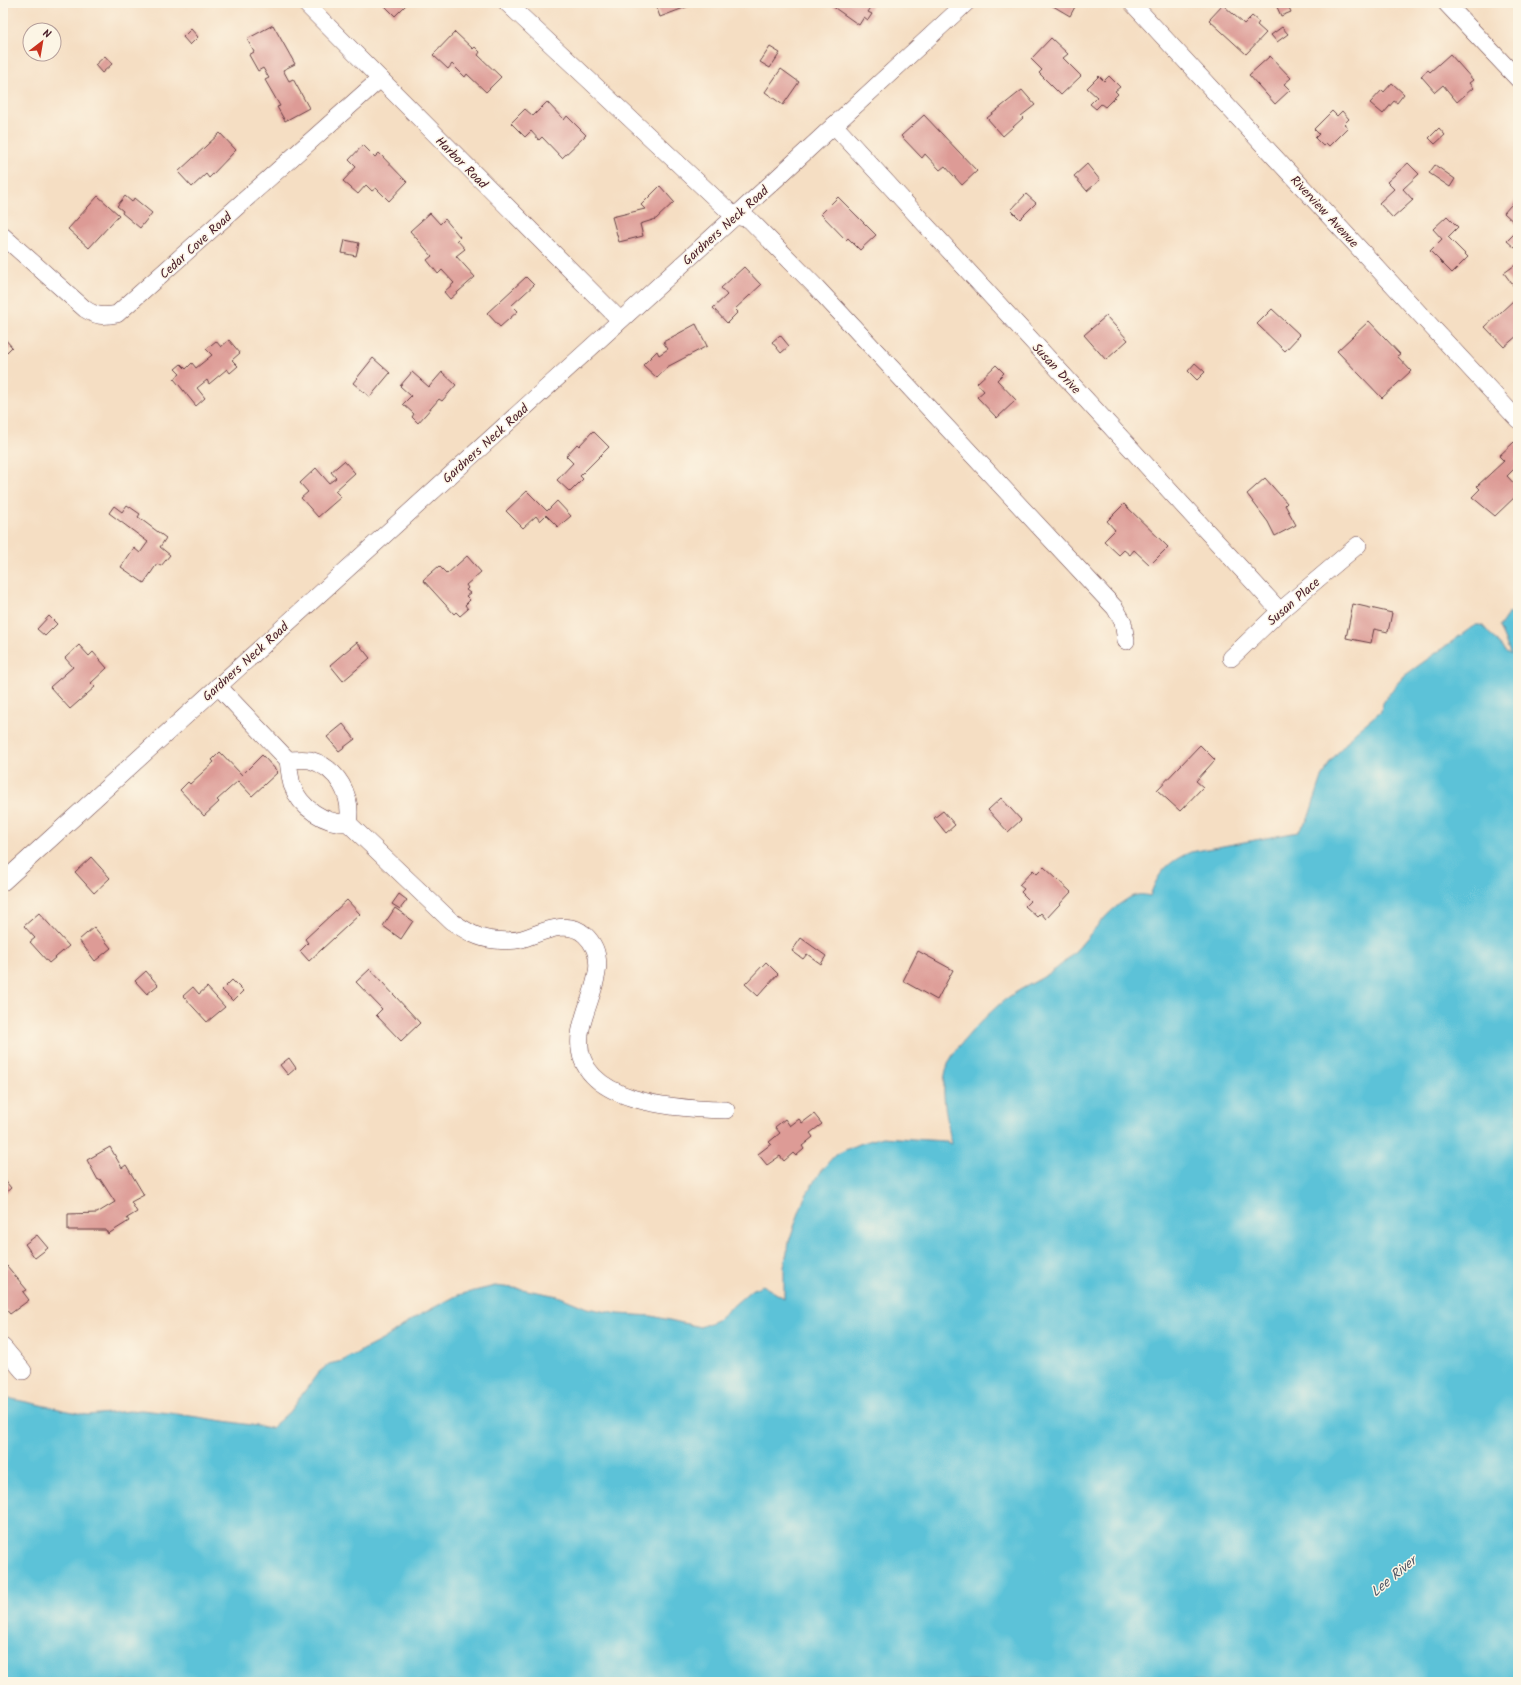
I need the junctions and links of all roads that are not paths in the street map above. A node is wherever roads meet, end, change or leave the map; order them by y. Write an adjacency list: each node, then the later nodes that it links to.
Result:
1 (305, 3): 6 (street, Harbor Road)
2 (507, 3): 9 (street)
3 (966, 3): 8 (street, Gardners Neck Road)
4 (1132, 3): 12 (street, Riverview Avenue)
5 (1446, 3): 7 (street)
6 (380, 79): 10 (street, Cedar Cove Road); 11 (street, Harbor Road)
7 (1518, 79)
8 (834, 125): 9 (street, Gardners Neck Road); 14 (street, Susan Drive)
9 (734, 216): 11 (street, Gardners Neck Road); 15 (street)
10 (3, 236)
11 (620, 320): 17 (street, Gardners Neck Road)
12 (1518, 420)
13 (1358, 545): 14 (street, Susan Place)
14 (1280, 611): 16 (street, Susan Place)
15 (1126, 641)
16 (1231, 658)
17 (218, 686): 18 (street); 20 (street, Gardners Neck Road)
18 (288, 760): 19 (street); 19 (street)
19 (348, 823): 21 (street)
20 (3, 882)
21 (726, 1110)
22 (3, 1346): 23 (street)
23 (23, 1370)

